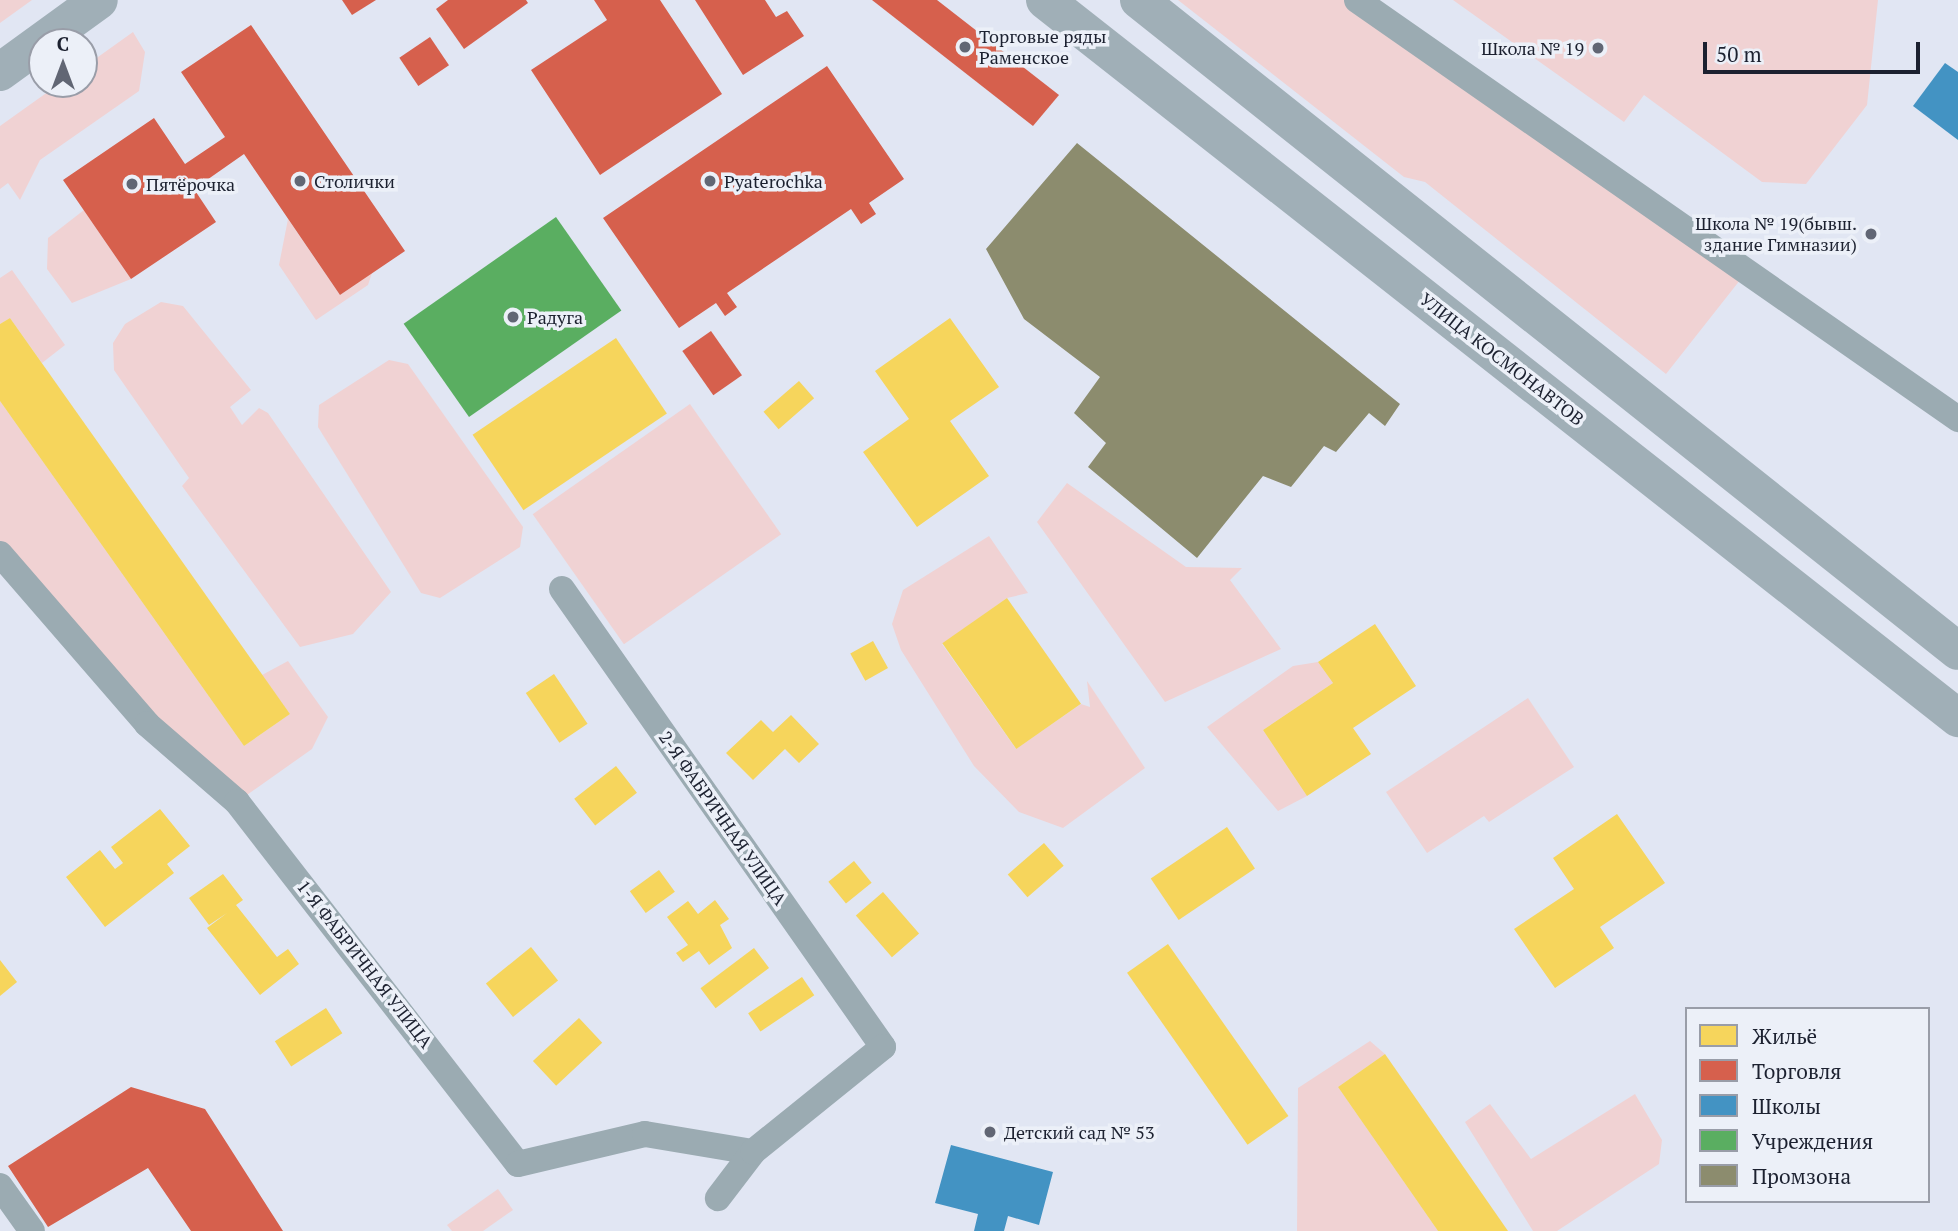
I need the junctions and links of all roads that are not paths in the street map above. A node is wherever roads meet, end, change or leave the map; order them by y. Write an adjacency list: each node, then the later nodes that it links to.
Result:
1 (99, 0): 5 (main road)
2 (1045, 0): 10 (main road, УЛИЦА КОСМОНАВТОВ)
3 (1139, 0): 9 (main road)
4 (1357, 0): 6 (street)
5 (0, 72)
6 (1958, 419)
7 (0, 554): 11 (street, 1-Я ФАБРИЧНАЯ УЛИЦА)
8 (562, 589): 11 (street, 2-Я ФАБРИЧНАЯ УЛИЦА)
9 (1958, 651)
10 (1958, 718)
11 (753, 1152): 13 (street)
12 (0, 1186): 14 (street)
13 (718, 1198)
14 (32, 1231)

